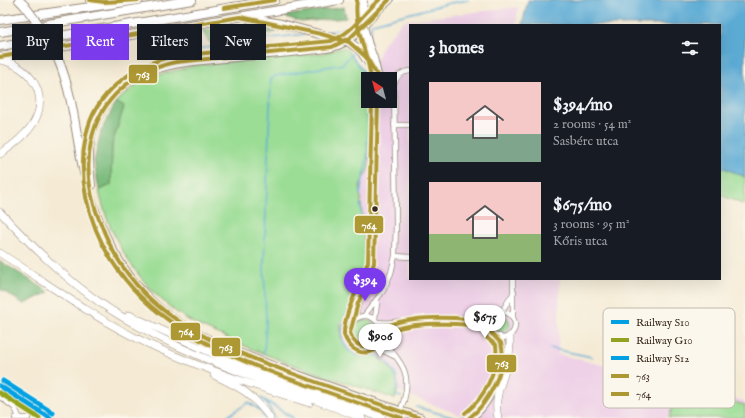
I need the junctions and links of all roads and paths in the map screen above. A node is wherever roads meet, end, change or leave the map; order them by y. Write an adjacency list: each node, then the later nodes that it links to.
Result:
1 (90, 0): 2 (highway)
2 (137, 0): 10 (highway)
3 (192, 0): 11 (highway)
4 (275, 0): 12 (highway)
5 (339, 0): 9 (highway)
6 (363, 0): 17 (highway, bridge)
7 (389, 0): 22 (highway)
8 (22, 2): 22 (highway, bridge)
9 (240, 17): 13 (highway); 16 (highway, bridge)
10 (0, 20)
11 (0, 32)
12 (0, 46)
13 (0, 57)
14 (0, 60): 21 (highway)
15 (409, 71): 19 (street)
16 (374, 72)
17 (376, 72)
18 (378, 108): 36 (street)
19 (394, 125): 20 (street); 25 (street)
20 (409, 125)
21 (0, 154)
22 (93, 206): 54 (highway)
23 (0, 212): 30 (highway)
24 (0, 253): 45 (highway)
25 (395, 256): 26 (street); 29 (street)
26 (409, 257)
27 (514, 280): 28 (street)
28 (514, 292): 31 (street); 34 (street)
29 (378, 300): 32 (street); 37 (street)
30 (105, 304): 51 (highway); 52 (highway)
31 (502, 311): 33 (street); 34 (street)
32 (364, 316): 36 (street); 37 (street)
33 (492, 316): 35 (street); 39 (street)
34 (513, 316): 41 (street)
35 (471, 318): 38 (street); 39 (street)
36 (355, 320): 43 (street)
37 (376, 320): 38 (street); 40 (street)
38 (393, 323): 40 (street)
39 (489, 325): 42 (street)
40 (380, 334): 43 (street); 44 (street)
41 (510, 336): 42 (street); 56 (highway)
42 (499, 338): 55 (highway)
43 (372, 345): 44 (street)
44 (395, 357): 53 (street, bridge)
45 (200, 366): 49 (highway); 50 (highway)
46 (0, 398): 47 (street)
47 (17, 418): 48 (street)
48 (28, 418)
49 (270, 418)
50 (357, 418)
51 (362, 418)
52 (382, 418)
53 (398, 418)
54 (420, 418)
55 (469, 418)
56 (498, 418)

